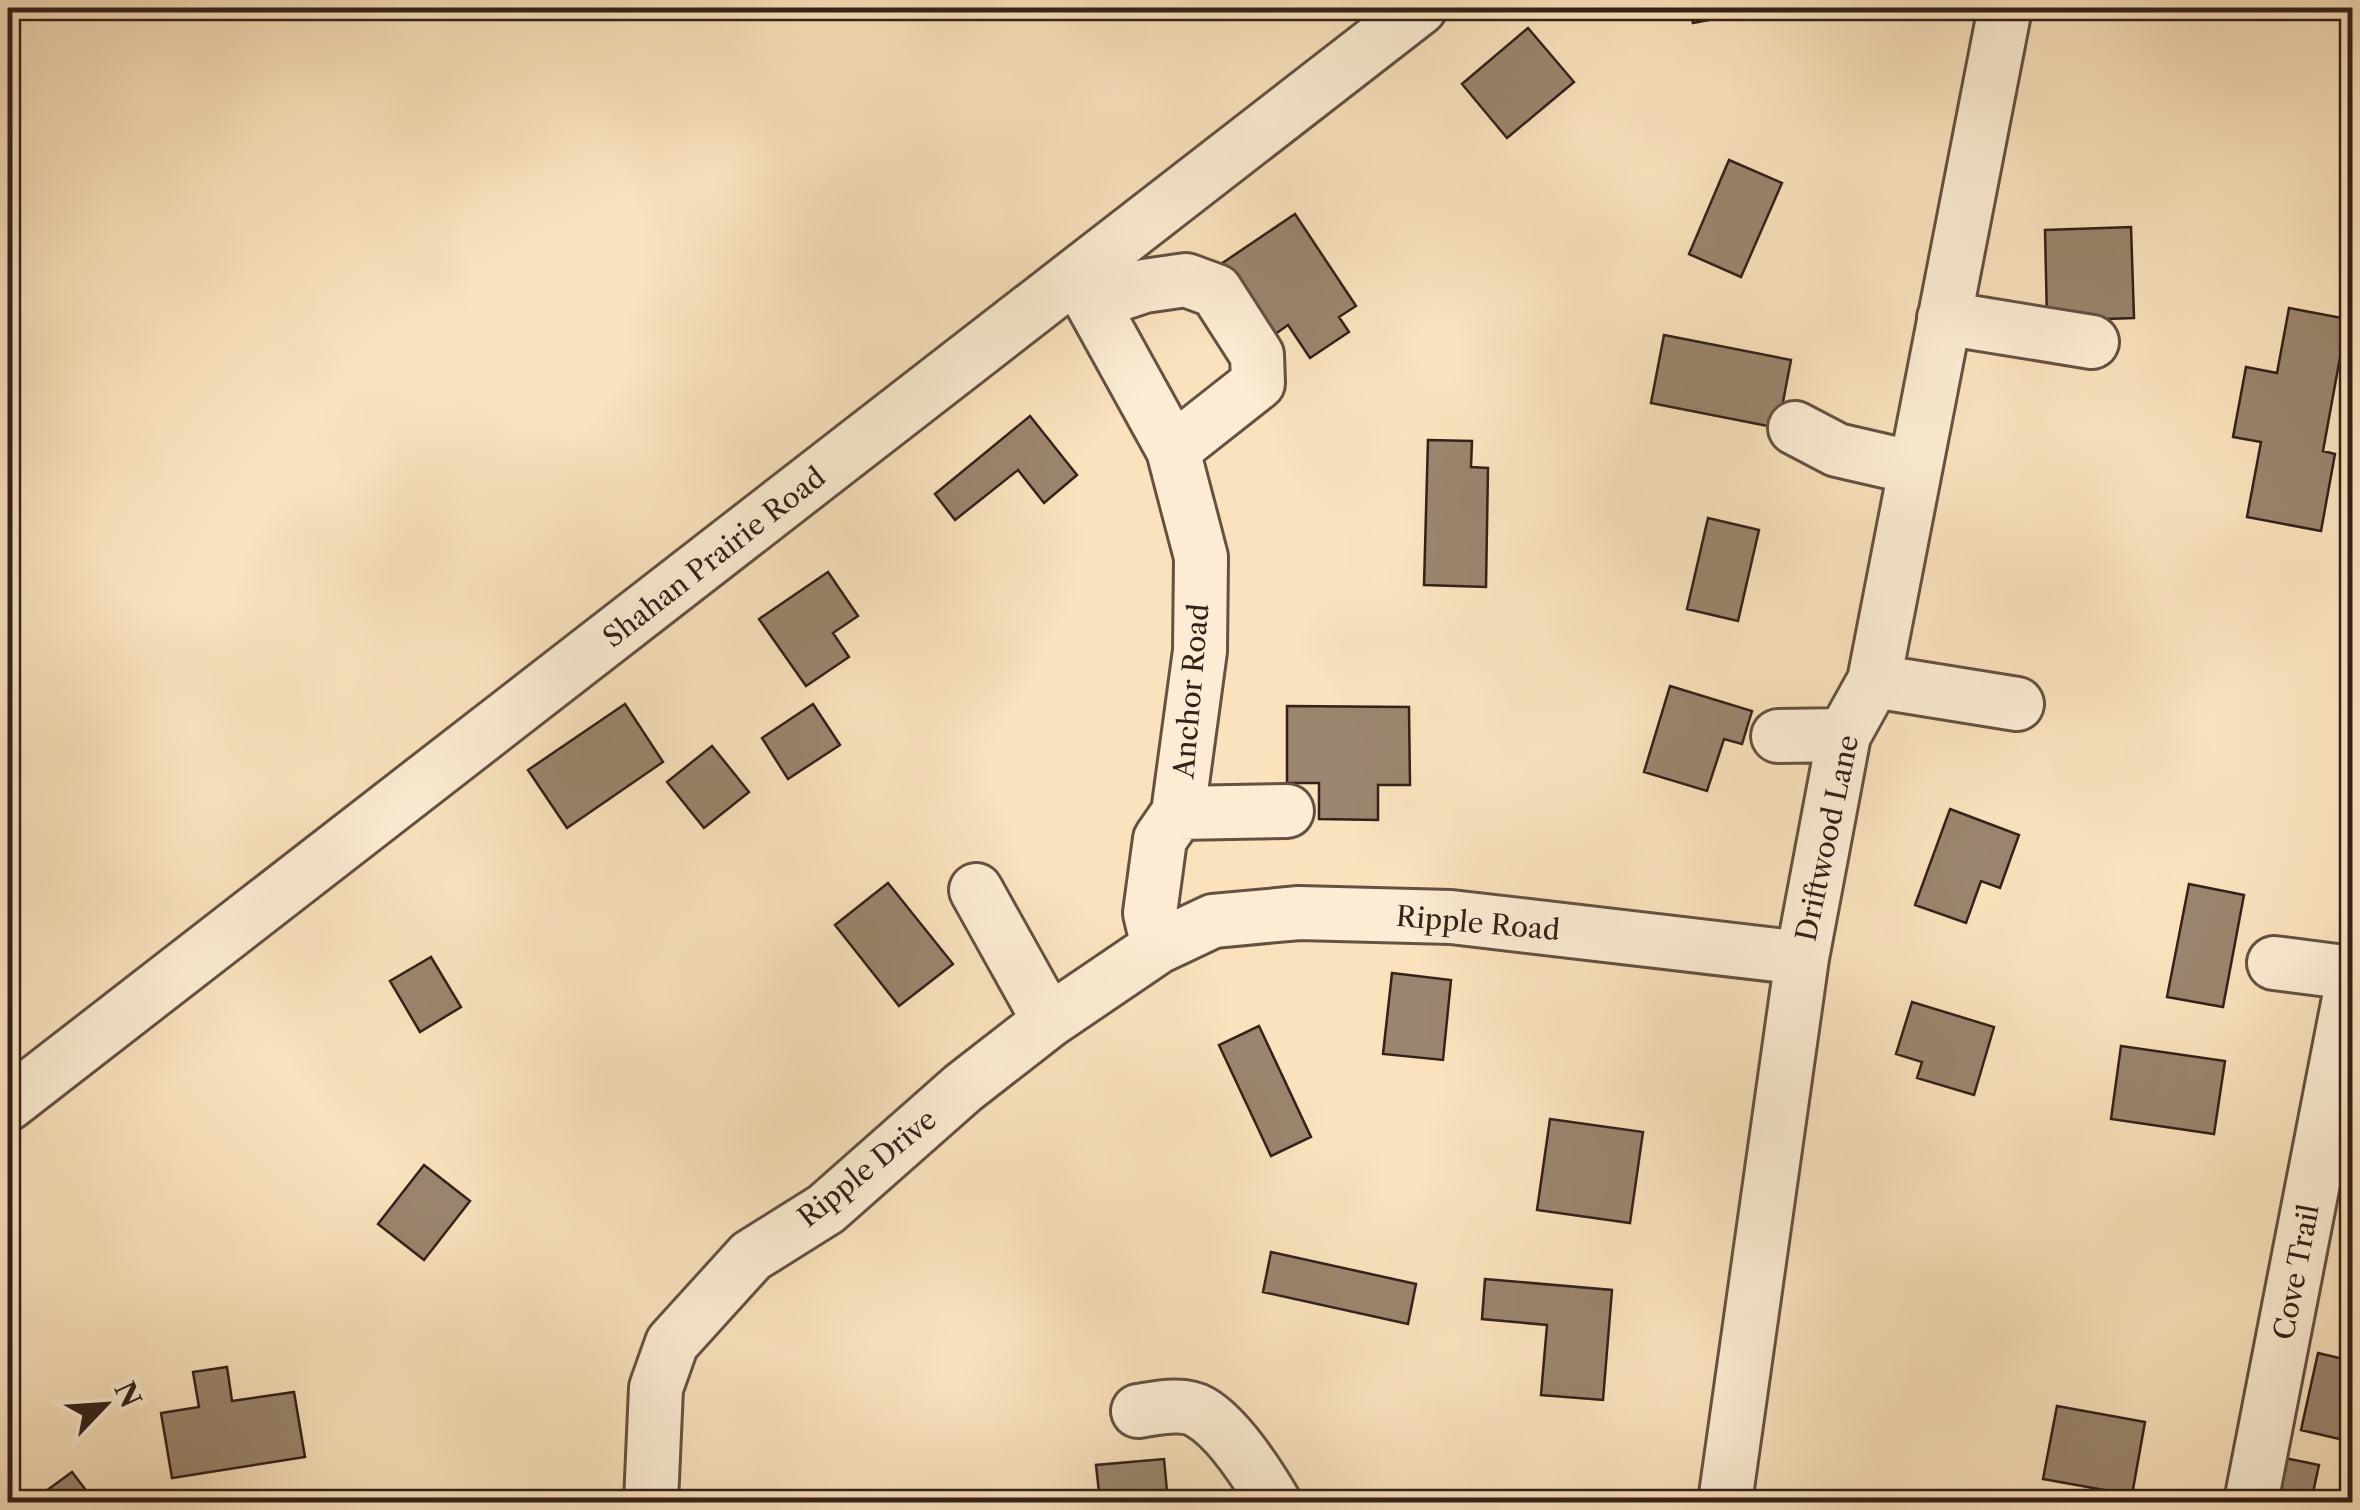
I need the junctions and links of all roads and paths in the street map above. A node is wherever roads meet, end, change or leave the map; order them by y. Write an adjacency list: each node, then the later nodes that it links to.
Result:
1 (1420, 8): 3 (street, Shahan Prairie Road)
2 (2004, 8): 4 (street, Driftwood Lane)
3 (1085, 289): 7 (street, Anchor Road); 7 (street); 22 (street, Shahan Prairie Road)
4 (1944, 318): 5 (street); 8 (street, Driftwood Lane)
5 (2092, 342)
6 (1795, 428): 8 (street)
7 (1173, 450): 14 (street, Anchor Road)
8 (1915, 468): 9 (street, Driftwood Lane)
9 (1874, 681): 10 (street); 11 (street, Driftwood Lane)
10 (2017, 704)
11 (1844, 734): 12 (street); 17 (street, Driftwood Lane)
12 (1778, 736)
13 (1286, 811): 14 (street)
14 (1178, 813): 16 (street, Anchor Road)
15 (976, 890): 21 (street)
16 (1158, 947): 17 (street, Ripple Road); 21 (street, Ripple Drive)
17 (1802, 958): 26 (street, Driftwood Lane)
18 (2274, 962): 19 (street)
19 (2352, 974)
20 (2352, 982): 27 (street, Cove Trail)
21 (1049, 1021): 24 (street, Ripple Drive)
22 (8, 1104)
23 (1138, 1411): 25 (street)
24 (652, 1502)
25 (1274, 1502)
26 (1725, 1502)
27 (2251, 1502)

